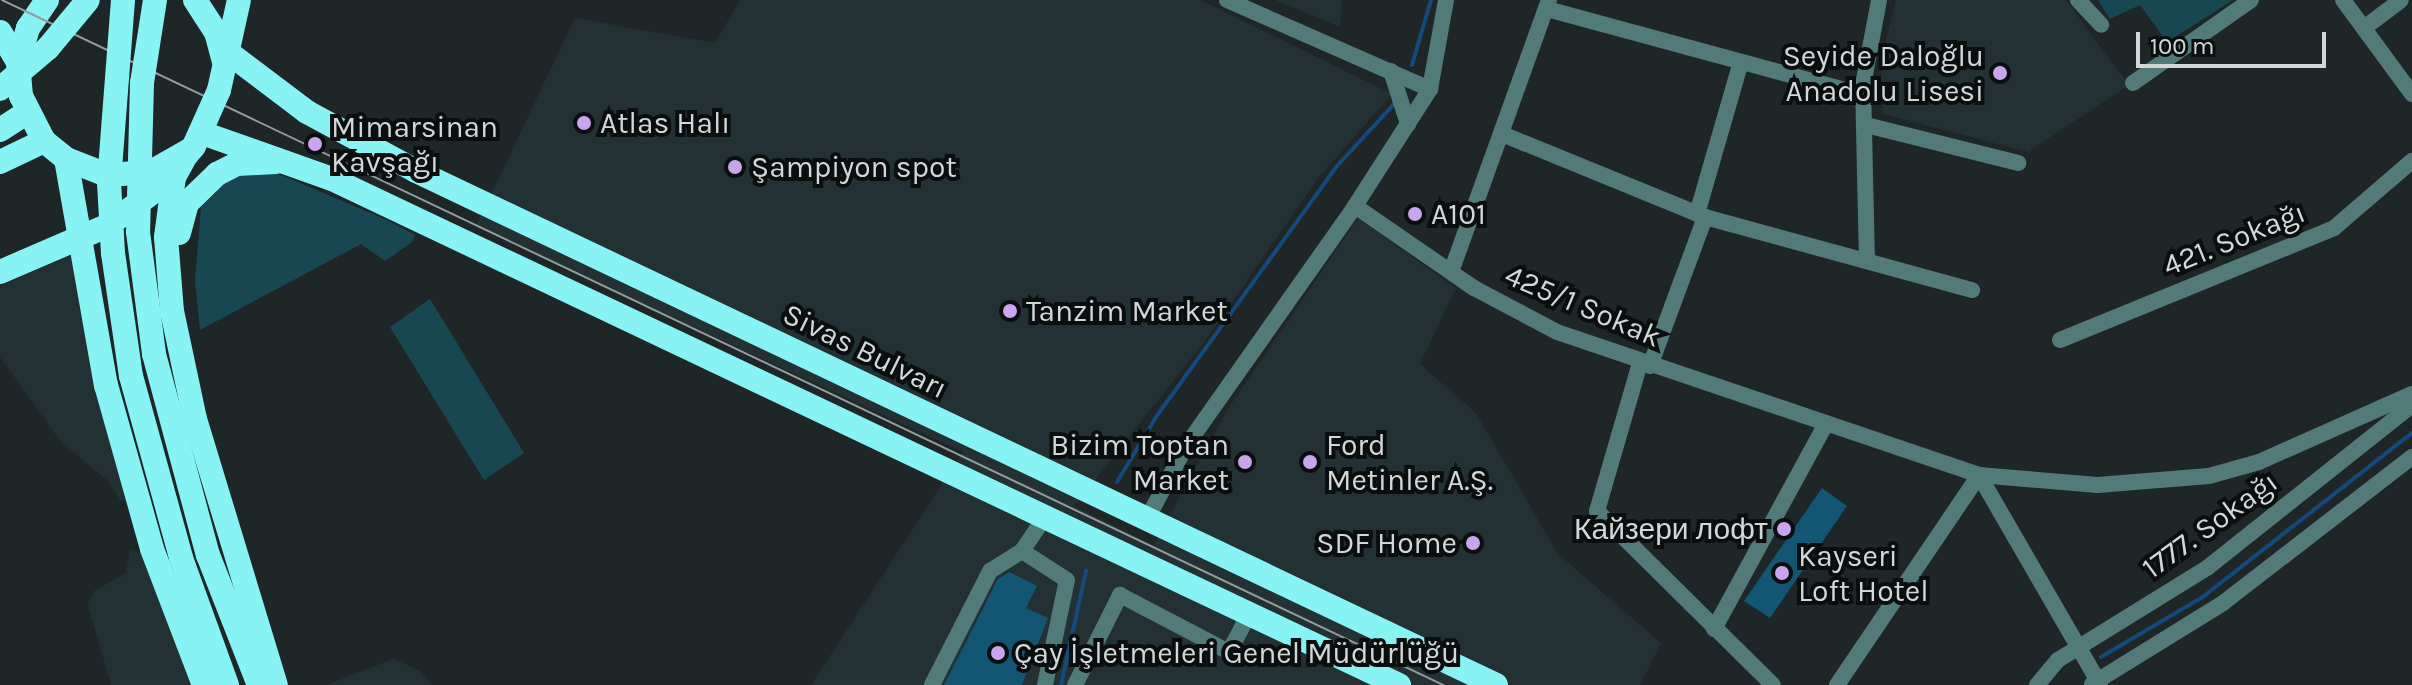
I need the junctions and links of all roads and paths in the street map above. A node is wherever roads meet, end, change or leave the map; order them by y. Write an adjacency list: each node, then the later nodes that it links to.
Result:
1 (47, 0): 19 (highway)
2 (88, 0): 23 (highway, bridge)
3 (123, 0): 61 (highway, bridge)
4 (155, 0): 62 (highway, bridge)
5 (239, 0): 42 (highway, bridge)
6 (1227, 0): 21 (street)
7 (1446, 0): 24 (street)
8 (1879, 0): 26 (street)
9 (2078, 0): 15 (street)
10 (2251, 0): 22 (street)
11 (2343, 0): 16 (street)
12 (2401, 0): 16 (street)
13 (197, 1): 18 (highway)
14 (1548, 4): 20 (street); 31 (street)
15 (2101, 25)
16 (2364, 28): 25 (street)
17 (0, 32): 19 (highway)
18 (221, 47): 33 (highway); 54 (highway, Sivas Bulvarı)
19 (18, 62): 27 (highway)
20 (1740, 65): 26 (street); 40 (street)
21 (1391, 71): 24 (street); 28 (street)
22 (2133, 83)
23 (0, 89)
24 (1430, 89): 28 (street)
25 (2412, 94)
26 (1863, 95): 29 (street)
27 (26, 113): 30 (highway); 32 (highway)
28 (1408, 124): 39 (street)
29 (1866, 125): 36 (street); 41 (street)
30 (0, 130)
31 (1502, 134): 40 (street); 43 (street)
32 (44, 141): 34 (highway); 35 (highway)
33 (197, 142): 34 (highway); 37 (highway); 45 (highway)
34 (66, 159): 60 (highway)
35 (0, 162)
36 (2018, 163)
37 (299, 165): 45 (highway); 53 (highway)
38 (2410, 167): 46 (street, 421. Sokağı)
39 (1355, 206): 43 (street, 425/1 Sokak); 54 (street)
40 (1701, 215): 41 (street); 47 (street)
41 (1867, 261): 44 (street)
42 (0, 272)
43 (1451, 272): 47 (street, 425/1 Sokak)
44 (1972, 290)
45 (172, 311): 63 (highway)
46 (2060, 340)
47 (1645, 364): 50 (street, 425/1 Sokak); 57 (street)
48 (2412, 394): 52 (street, 425/1 Sokak)
49 (2412, 405): 58 (street, 1777. Sokağı)
50 (1826, 424): 52 (street, 425/1 Sokak); 57 (street)
51 (2412, 457): 59 (street)
52 (1979, 475): 58 (street); 70 (street)
53 (1045, 517): 55 (street); 56 (highway)
54 (1146, 521): 68 (highway, Sivas Bulvarı)
55 (1022, 551): 64 (street); 65 (street)
56 (1249, 614): 66 (street); 67 (highway)
57 (1714, 629): 69 (street)
58 (2075, 649): 59 (street); 71 (street, 1777. Sokağı)
59 (2096, 683)
60 (204, 685)
61 (227, 685)
62 (259, 685)
63 (276, 685)
64 (932, 685)
65 (1045, 685)
66 (1075, 685)
67 (1399, 685)
68 (1496, 685)
69 (1773, 685)
70 (1837, 685)
71 (2037, 685)

